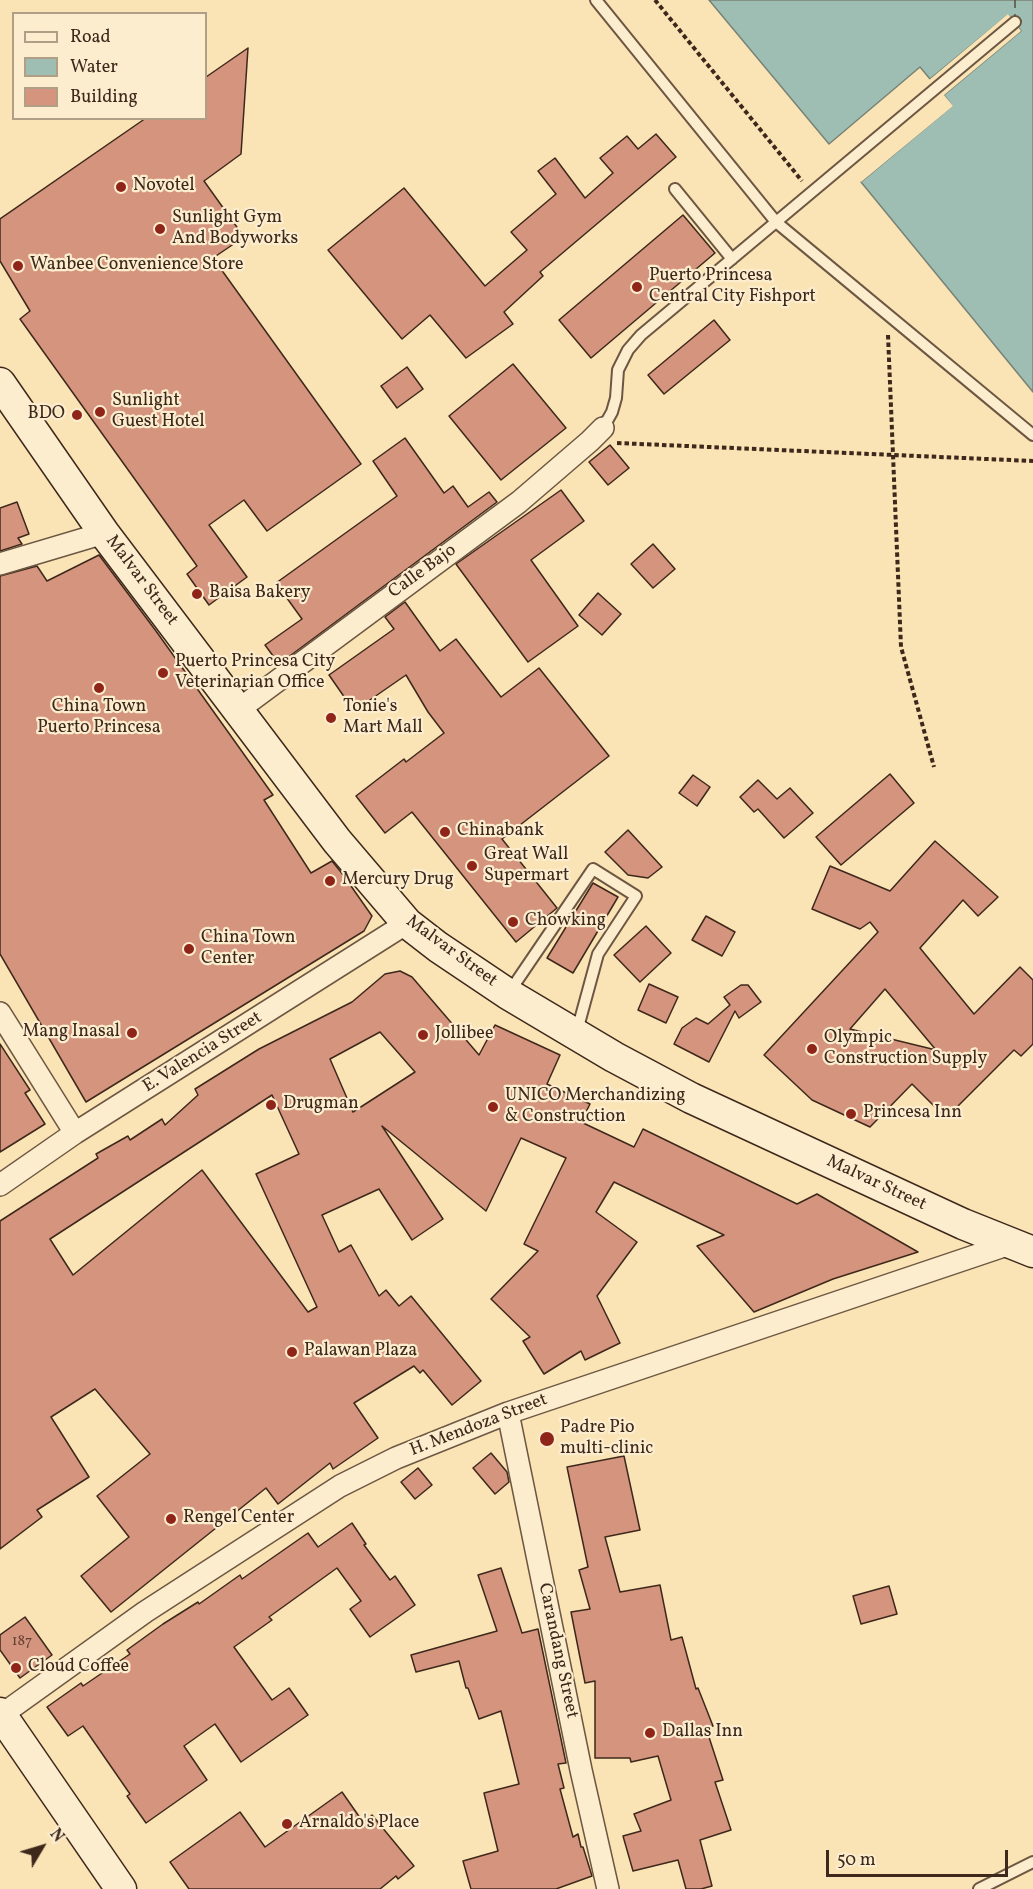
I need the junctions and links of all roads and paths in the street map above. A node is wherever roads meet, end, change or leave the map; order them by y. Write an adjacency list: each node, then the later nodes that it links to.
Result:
1 (596, 0): 6 (lane)
2 (655, 0): 5 (path)
3 (1015, 22): 5 (lane)
4 (675, 189): 7 (lane)
5 (810, 192): 6 (lane)
6 (776, 222): 7 (lane); 8 (lane)
7 (732, 259): 10 (lane)
8 (887, 314): 11 (lane); 12 (path)
9 (0, 383): 14 (main road, Malvar Street)
10 (596, 435): 12 (path); 16 (street, Calle Bajo)
11 (1033, 435)
12 (893, 453): 13 (path); 17 (path)
13 (1033, 460)
14 (104, 533): 15 (street); 16 (main road, Malvar Street)
15 (0, 564)
16 (238, 710): 18 (main road, Malvar Street)
17 (934, 767)
18 (407, 923): 19 (main road, Malvar Street); 22 (street, E. Valencia Street)
19 (508, 994): 21 (main road, Malvar Street); 21 (lane)
20 (0, 1013): 22 (street)
21 (576, 1034): 24 (main road, Malvar Street)
22 (75, 1133): 23 (street, E. Valencia Street)
23 (0, 1185)
24 (1021, 1248): 25 (street, H. Mendoza Street)
25 (508, 1413): 26 (street, H. Mendoza Street); 29 (street, Carandang Street)
26 (0, 1715): 28 (main road)
27 (1033, 1862): 30 (lane)
28 (121, 1889)
29 (608, 1889)
30 (980, 1889)

